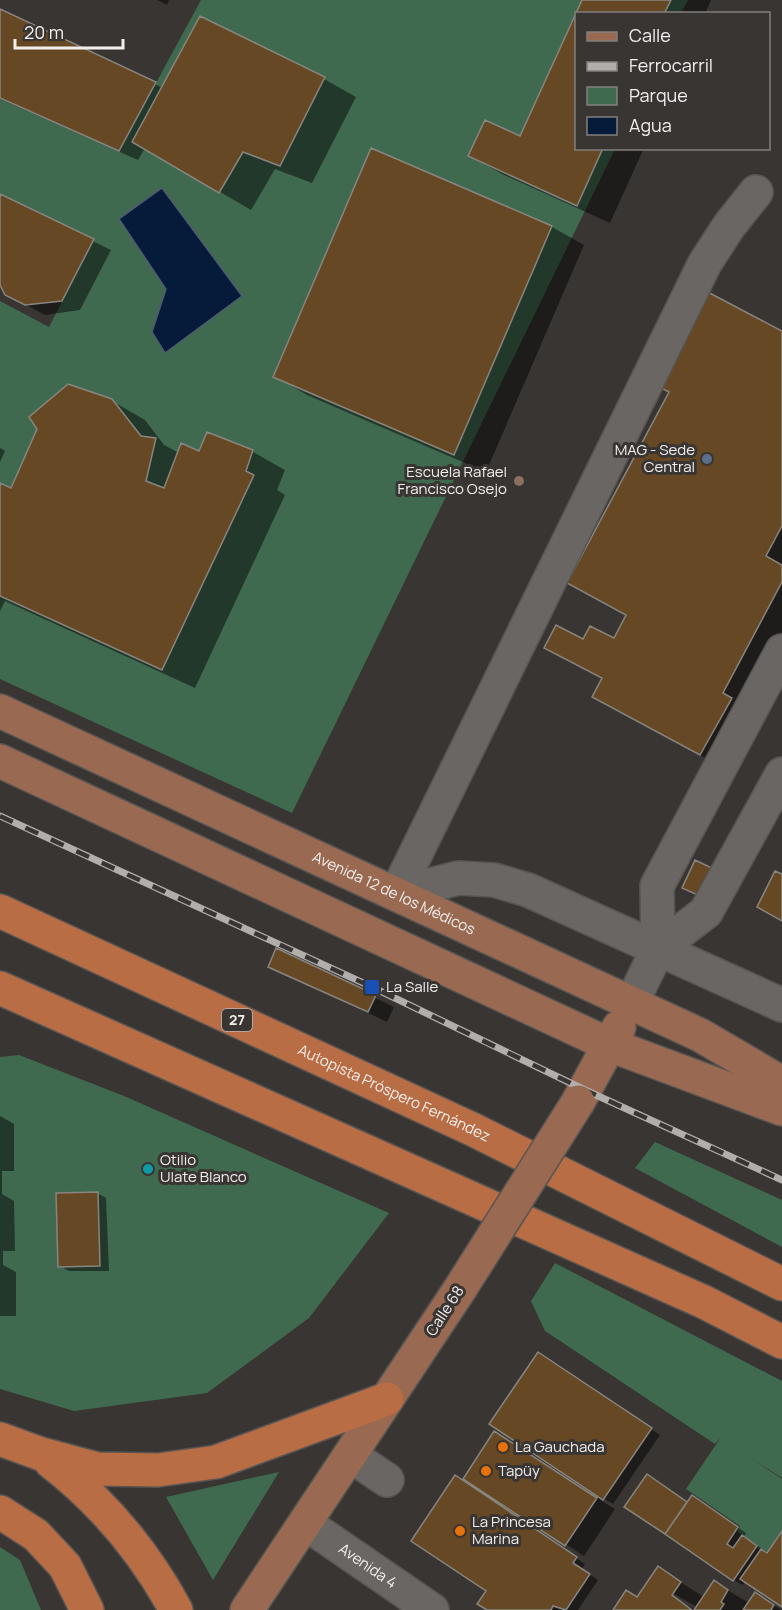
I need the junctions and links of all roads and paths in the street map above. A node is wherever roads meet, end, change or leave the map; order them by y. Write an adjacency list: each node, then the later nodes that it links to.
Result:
1 (756, 192): 6 (street)
2 (782, 651): 8 (street)
3 (0, 711): 6 (main road, Avenida 12 de los Médicos)
4 (0, 761): 14 (main road)
5 (782, 774): 8 (street)
6 (396, 894): 8 (street); 10 (main road, Avenida 12 de los Médicos)
7 (0, 911): 18 (highway, Autopista Próspero Fernández / 27)
8 (658, 949): 10 (street); 11 (street)
9 (0, 988): 16 (highway)
10 (631, 1004): 13 (main road, Avenida 12 de los Médicos); 14 (main road, Calle 68)
11 (782, 1005)
12 (0, 1010): 16 (highway)
13 (700, 1035): 14 (main road); 15 (main road, Avenida 12 de los Médicos)
14 (610, 1045): 17 (main road); 20 (main road, Calle 68, bridge)
15 (782, 1083)
16 (237, 1093): 19 (highway)
17 (782, 1109)
18 (782, 1284)
19 (782, 1342)
20 (387, 1399): 22 (highway); 23 (main road, Calle 68)
21 (0, 1439): 22 (highway)
22 (41, 1454): 28 (highway)
23 (350, 1455): 24 (street); 26 (main road, Calle 68)
24 (387, 1480)
25 (0, 1512): 27 (highway)
26 (304, 1523): 29 (main road, Calle 68); 30 (street, Avenida 4)
27 (87, 1610)
28 (176, 1610)
29 (247, 1610)
30 (432, 1610)

